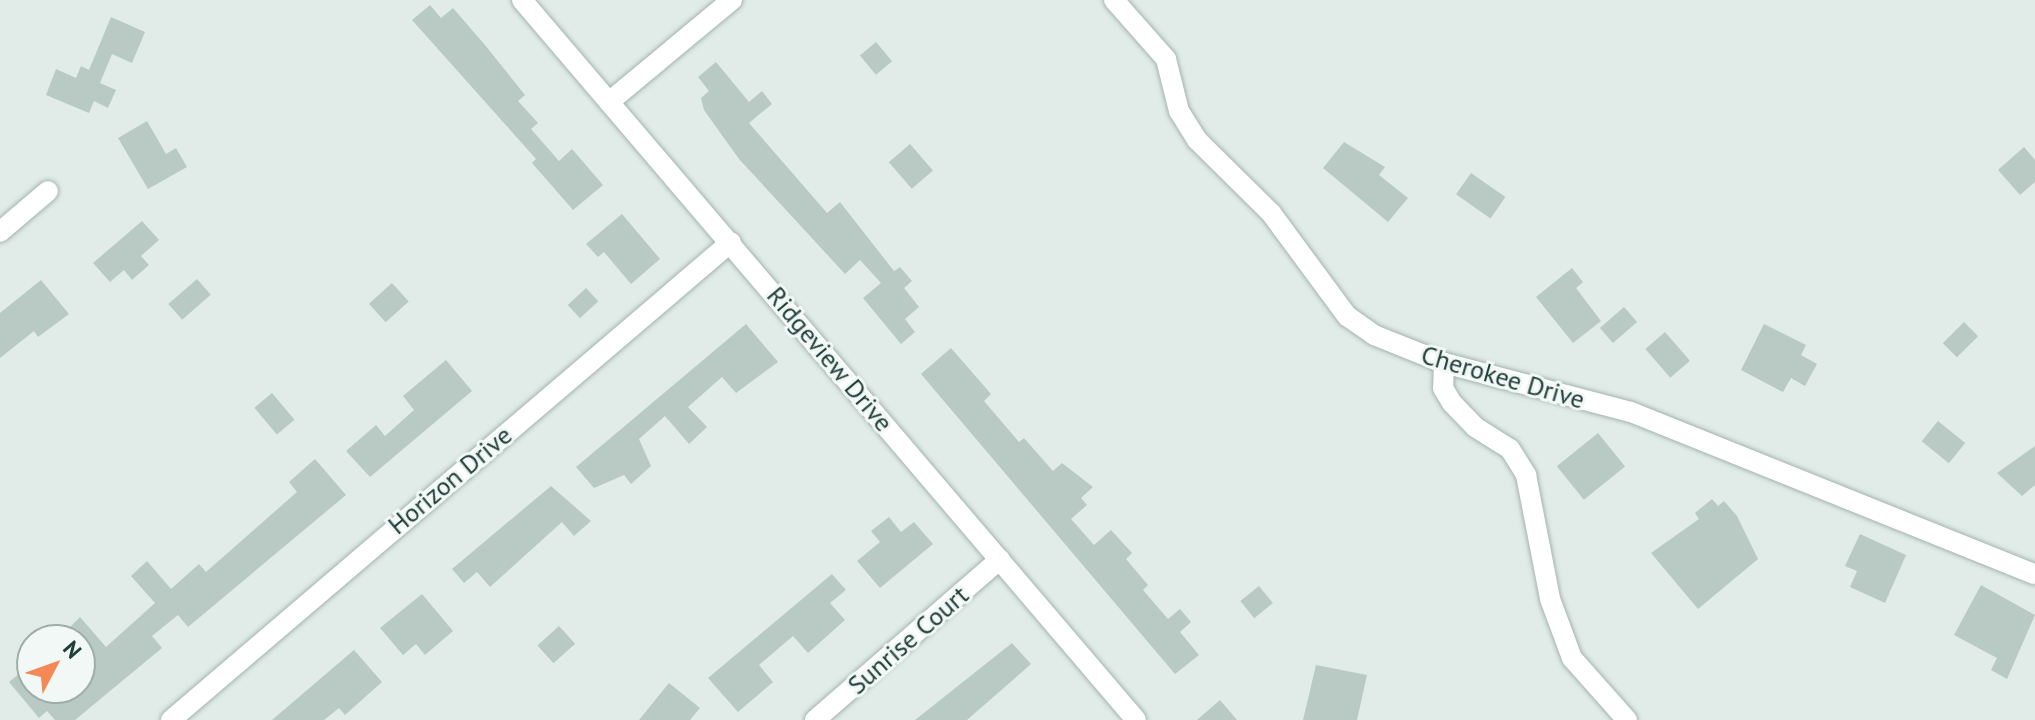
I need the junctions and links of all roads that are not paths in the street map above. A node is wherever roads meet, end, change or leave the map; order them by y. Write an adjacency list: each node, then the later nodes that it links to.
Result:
1 (522, 0): 4 (street, Ridgeview Drive)
2 (732, 0): 4 (street)
3 (1114, 0): 8 (street, Cherokee Drive)
4 (609, 102): 7 (street, Ridgeview Drive)
5 (48, 191): 6 (street)
6 (0, 232)
7 (731, 242): 9 (street, Ridgeview Drive); 12 (street, Horizon Drive)
8 (1444, 363): 10 (street, Cherokee Drive); 14 (street)
9 (1000, 559): 11 (street, Ridgeview Drive); 13 (street, Sunrise Court)
10 (2035, 574)
11 (1135, 719)
12 (171, 720)
13 (815, 720)
14 (1627, 720)

